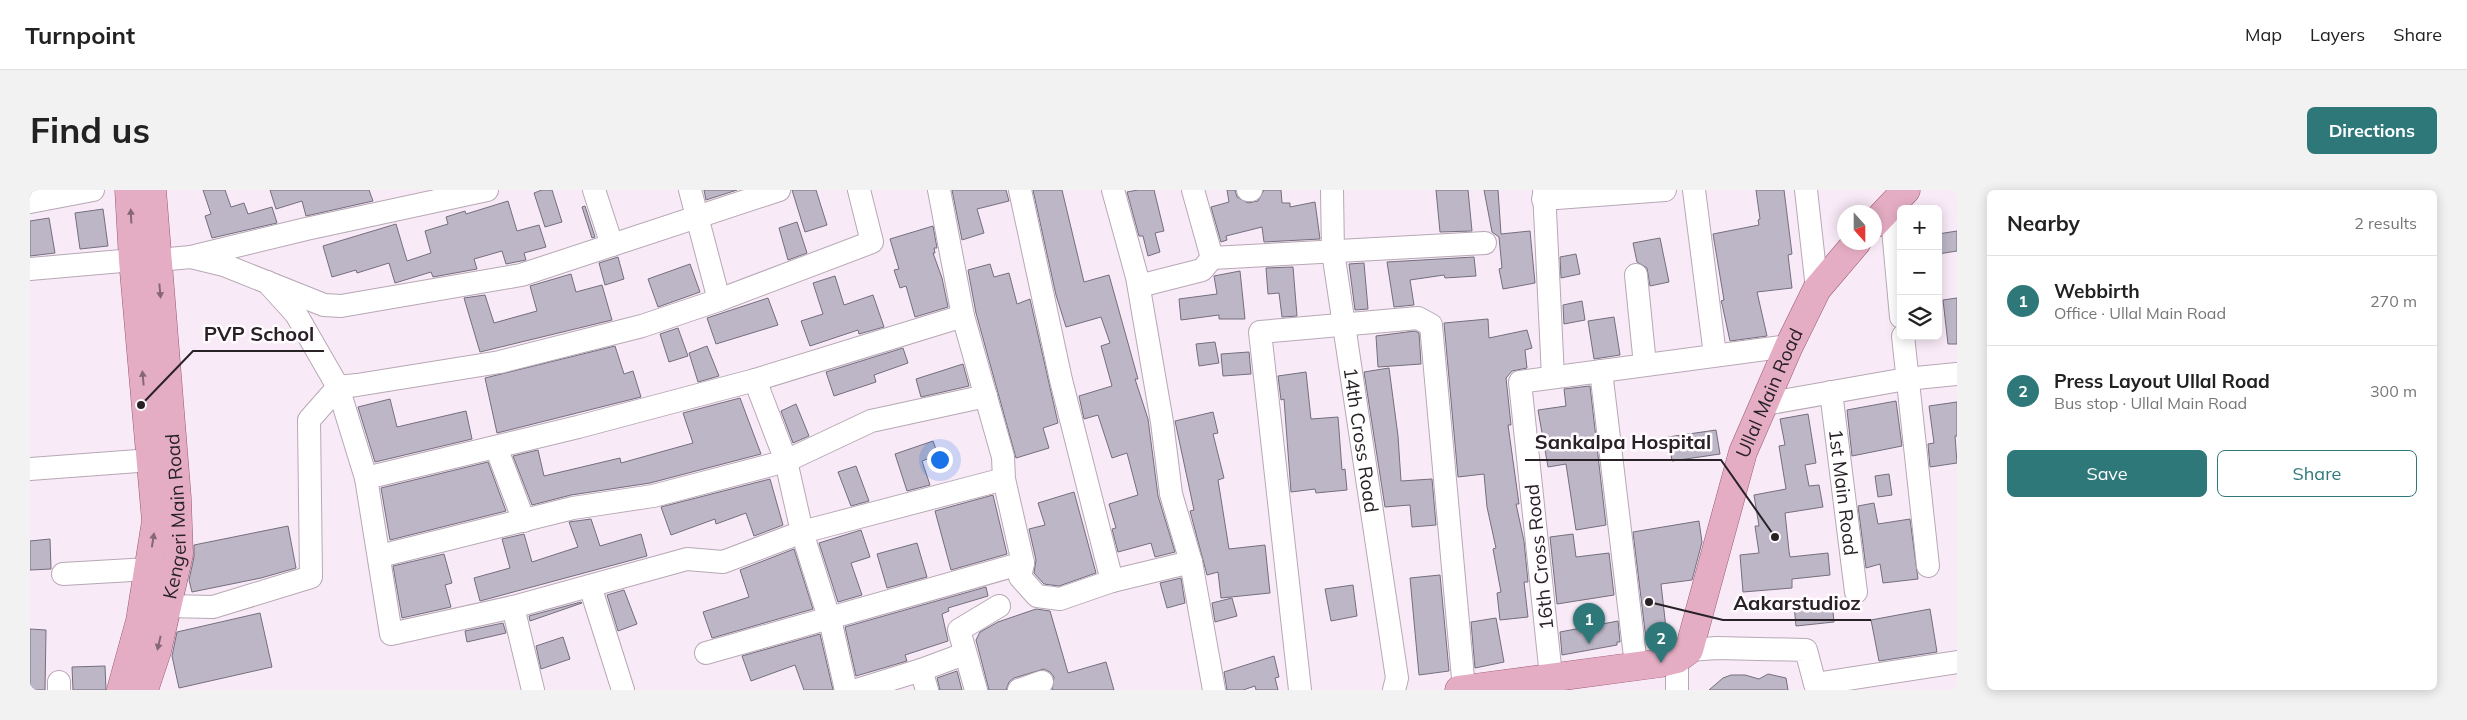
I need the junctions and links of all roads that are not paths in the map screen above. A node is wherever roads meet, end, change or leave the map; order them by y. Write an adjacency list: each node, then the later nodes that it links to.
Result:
1 (93, 190): 18 (street)
2 (129, 190): 27 (main road, Kengeri Main Road, one-way to 2)
3 (152, 190): 27 (main road, Kengeri Main Road)
4 (487, 190): 25 (street)
5 (594, 190): 22 (street)
6 (690, 190): 20 (street)
7 (779, 190): 20 (street)
8 (859, 190): 34 (street)
9 (939, 190): 35 (street)
10 (1020, 190): 64 (street)
11 (1113, 190): 31 (street)
12 (1193, 190): 26 (street)
13 (1332, 190): 24 (street, 14th Cross Road)
14 (1665, 190): 17 (street)
15 (1694, 190): 39 (street)
16 (1806, 190): 32 (street)
17 (1543, 195): 43 (street)
18 (30, 202)
19 (1890, 207): 33 (street)
20 (696, 217): 22 (street); 34 (street)
21 (1485, 243): 24 (street)
22 (612, 244): 30 (street)
23 (1850, 250): 32 (main road, Ullal Main Road)
24 (1332, 252): 26 (street); 36 (street, 14th Cross Road)
25 (191, 257): 27 (street); 30 (street)
26 (1212, 258): 31 (street)
27 (145, 260): 28 (street); 51 (main road, Kengeri Main Road, one-way to 27); 67 (main road, Kengeri Main Road, one-way to 67)
28 (30, 269)
29 (1636, 275): 40 (street)
30 (267, 282): 46 (street)
31 (1138, 286): 59 (street)
32 (1817, 290): 38 (main road, Ullal Main Road)
33 (1899, 295)
34 (720, 300): 46 (street)
35 (963, 316): 44 (street); 48 (street)
36 (1343, 325): 80 (street); 90 (street); 91 (street, 14th Cross Road)
37 (1902, 340): 45 (street)
38 (1789, 346): 39 (street); 49 (main road, Ullal Main Road)
39 (1715, 355): 40 (street)
40 (1645, 365): 41 (street)
41 (1602, 371): 43 (street); 75 (street)
42 (1957, 374): 45 (street)
43 (1553, 377): 76 (street, 16th Cross Road)
44 (755, 380): 50 (street); 52 (street)
45 (1906, 380): 47 (street); 61 (street)
46 (338, 387): 54 (street); 67 (street)
47 (1831, 392): 49 (street); 66 (street, 1st Main Road)
48 (986, 396): 52 (street); 55 (street)
49 (1765, 404): 72 (main road, Ullal Main Road)
50 (496, 447): 54 (street); 56 (street)
51 (151, 460): 53 (street); 62 (main road, Kengeri Main Road, one-way to 51)
52 (786, 461): 56 (street); 57 (street)
53 (30, 469)
54 (366, 478): 58 (street)
55 (1004, 479): 57 (street); 60 (street)
56 (524, 521): 58 (street)
57 (802, 532): 65 (street); 70 (street)
58 (380, 556): 69 (street)
59 (1191, 562): 64 (street); 89 (street)
60 (1023, 563): 64 (street); 70 (street)
61 (1928, 566)
62 (149, 569): 63 (street); 81 (main road, Kengeri Main Road)
63 (63, 574)
64 (1112, 581)
65 (590, 586): 69 (street); 84 (street)
66 (1856, 592)
67 (167, 606): 82 (main road, Kengeri Main Road, one-way to 82)
68 (999, 606): 87 (street)
69 (512, 607): 83 (street)
70 (828, 617): 71 (street); 85 (street)
71 (706, 653)
72 (1683, 654): 75 (main road); 79 (street); 92 (street)
73 (956, 657): 77 (street)
74 (1957, 662): 79 (street)
75 (1636, 665): 76 (main road)
76 (1551, 676): 80 (main road)
77 (924, 680): 86 (street)
78 (1042, 682): 88 (street)
79 (1815, 687)
80 (1462, 689)
81 (121, 690)
82 (144, 690)
83 (533, 690)
84 (623, 690)
85 (846, 690)
86 (857, 690)
87 (976, 690)
88 (1019, 690)
89 (1214, 690)
90 (1300, 690)
91 (1394, 690)
92 (1677, 690)

